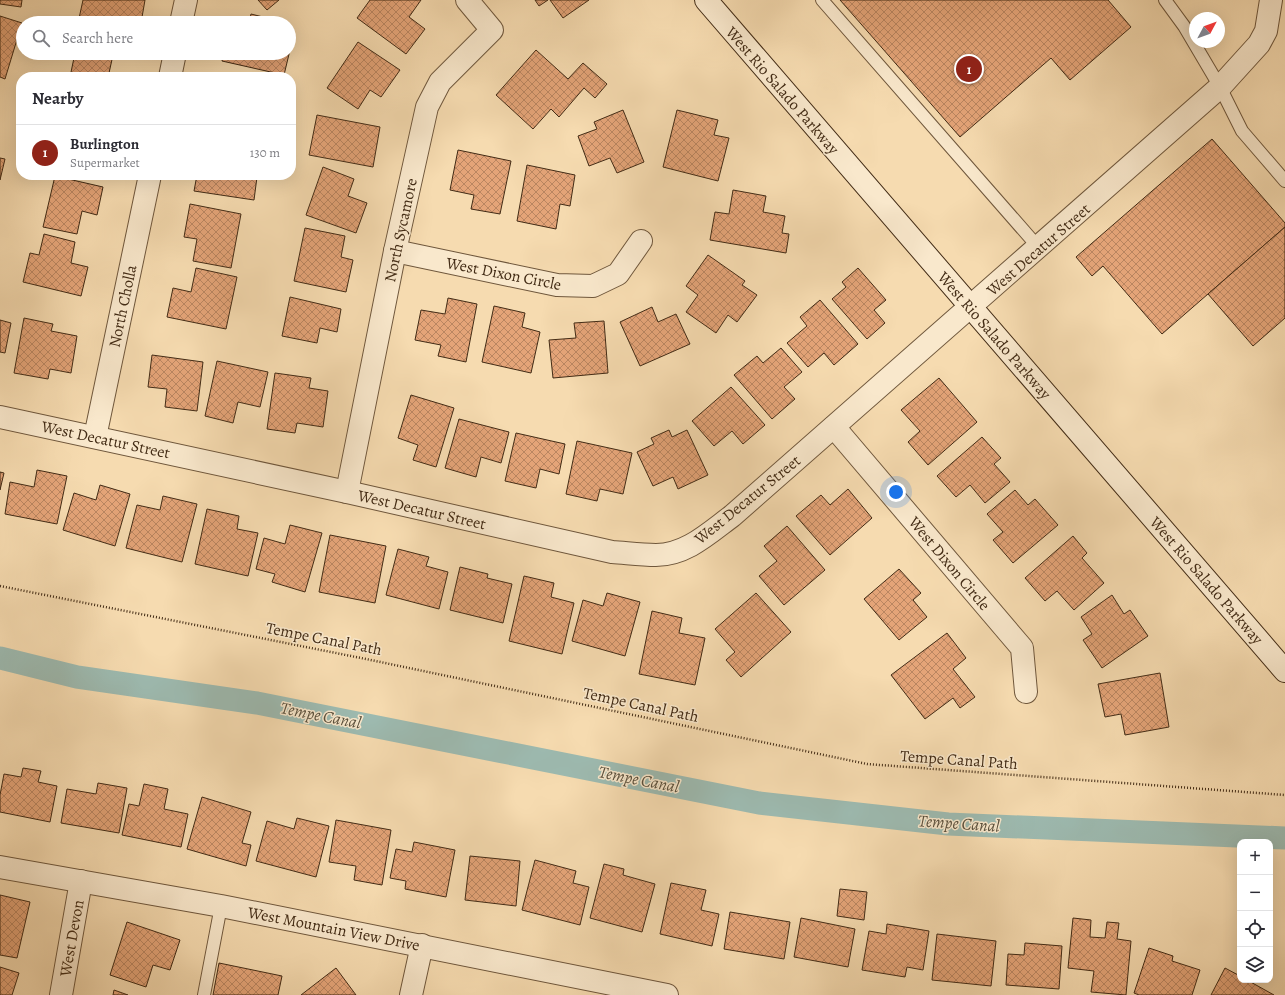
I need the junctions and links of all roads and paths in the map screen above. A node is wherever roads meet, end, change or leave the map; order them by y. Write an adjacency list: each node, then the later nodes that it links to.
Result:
1 (186, 0): 7 (street)
2 (467, 0): 15 (street, North Sycamore)
3 (706, 0): 16 (street, West Rio Salado Parkway)
4 (822, 0): 14 (lane)
5 (1165, 0): 10 (lane)
6 (1271, 0): 10 (street, West Decatur Street)
7 (183, 16)
8 (174, 60): 9 (street)
9 (171, 72)
10 (1220, 87): 12 (lane); 14 (street, West Decatur Street)
11 (149, 180): 19 (street, North Cholla)
12 (1285, 181)
13 (641, 241): 15 (street, West Dixon Circle)
14 (1039, 248): 16 (street, West Decatur Street)
15 (395, 251): 20 (street, North Sycamore)
16 (971, 307): 18 (street, West Decatur Street); 22 (street, West Rio Salado Parkway)
17 (0, 417): 19 (street, West Decatur Street)
18 (834, 427): 20 (street, West Decatur Street); 23 (street, West Dixon Circle)
19 (95, 437): 20 (street, West Decatur Street)
20 (347, 492)
21 (0, 586): 24 (path, Tempe Canal Path)
22 (1285, 670)
23 (1026, 692)
24 (1285, 795)
25 (0, 867): 26 (street, West Mountain View Drive)
26 (81, 881): 27 (street, West Mountain View Drive); 29 (street, West Devon)
27 (221, 906): 28 (street, West Mountain View Drive); 30 (lane)
28 (422, 945): 31 (street); 32 (street, West Mountain View Drive)
29 (61, 995)
30 (204, 995)
31 (411, 995)
32 (667, 995)

